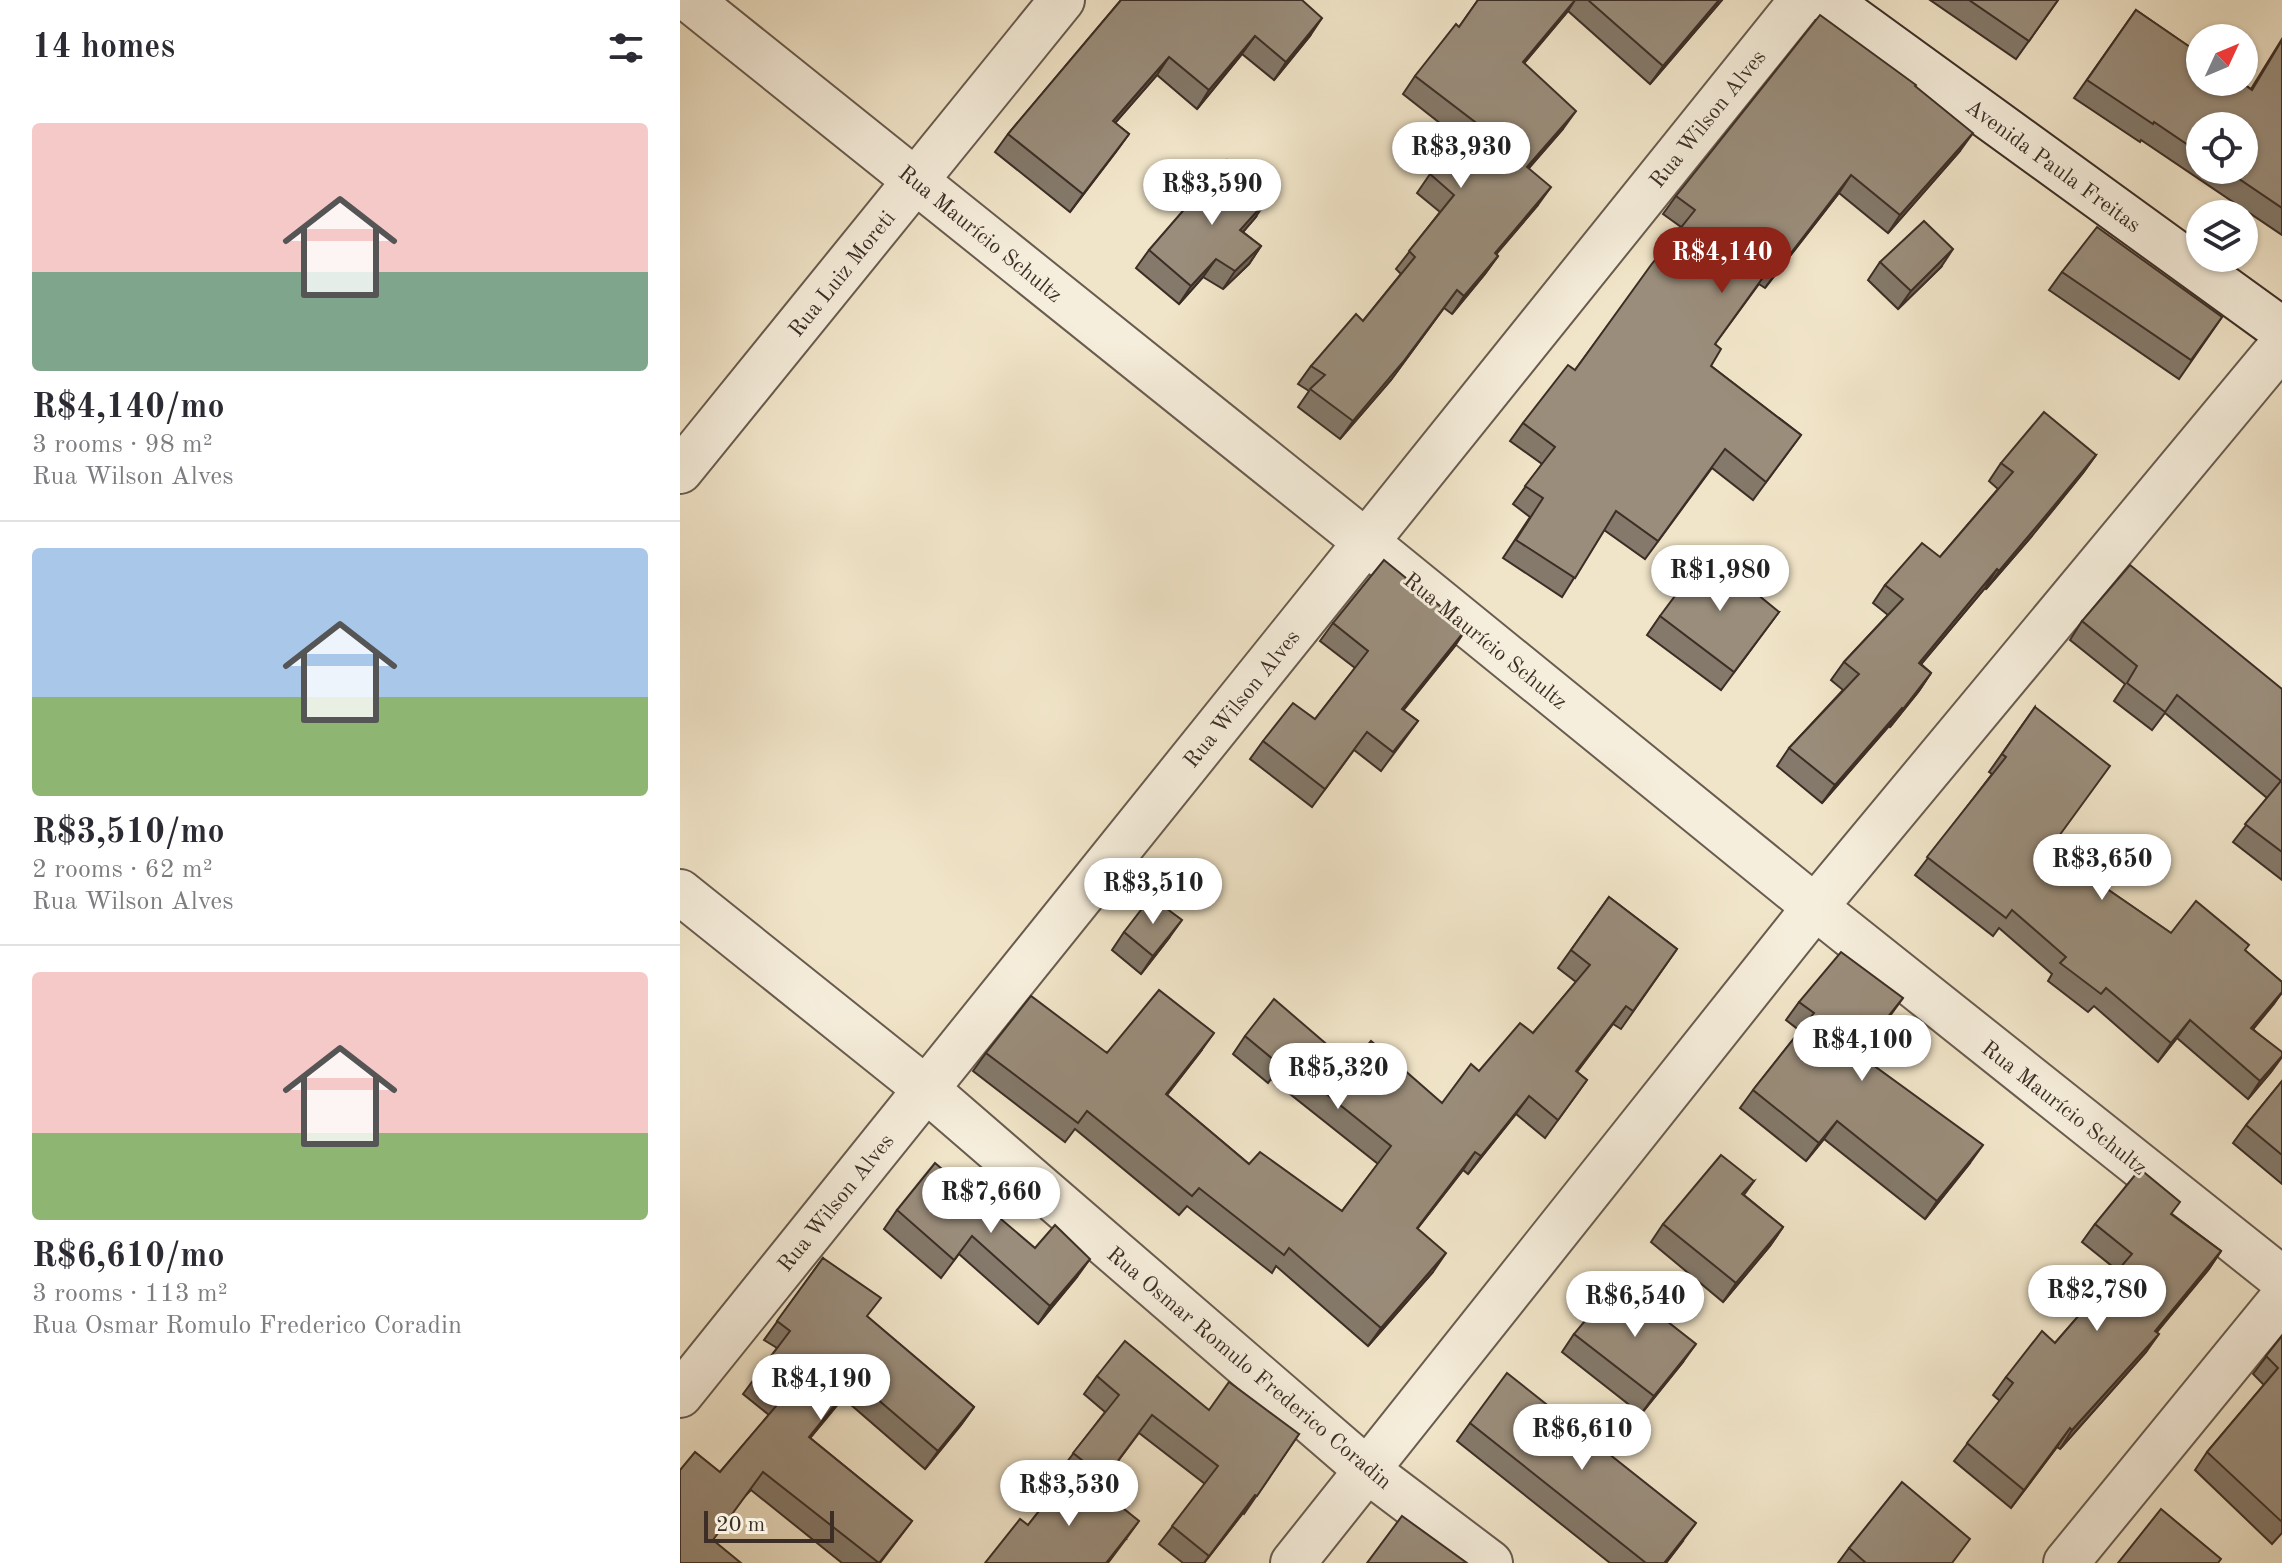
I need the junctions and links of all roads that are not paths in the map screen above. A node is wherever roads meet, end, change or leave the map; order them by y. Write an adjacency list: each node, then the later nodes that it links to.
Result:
1 (690, 0): 5 (street, Rua Maurício Schultz)
2 (1062, 0): 5 (street, Rua Luiz Moreti)
3 (1802, 0): 9 (street, Rua Wilson Alves)
4 (1827, 0): 6 (street, Avenida Paula Freitas)
5 (915, 181): 8 (street, Rua Luiz Moreti); 9 (street, Rua Maurício Schultz)
6 (2282, 330)
7 (2282, 345): 11 (street)
8 (680, 471)
9 (1366, 542): 11 (street, Rua Maurício Schultz); 12 (street, Rua Wilson Alves)
10 (680, 892): 12 (street, Rua Osmar Romulo Frederico Coradin)
11 (1815, 907): 13 (street, Rua Maurício Schultz); 16 (street)
12 (926, 1089): 15 (street, Rua Wilson Alves); 16 (street, Rua Osmar Romulo Frederico Coradin)
13 (2282, 1279)
14 (2282, 1299): 19 (street)
15 (680, 1395)
16 (1367, 1470): 17 (street); 18 (street, Rua Osmar Romulo Frederico Coradin)
17 (1293, 1563)
18 (1490, 1563)
19 (2066, 1563)

